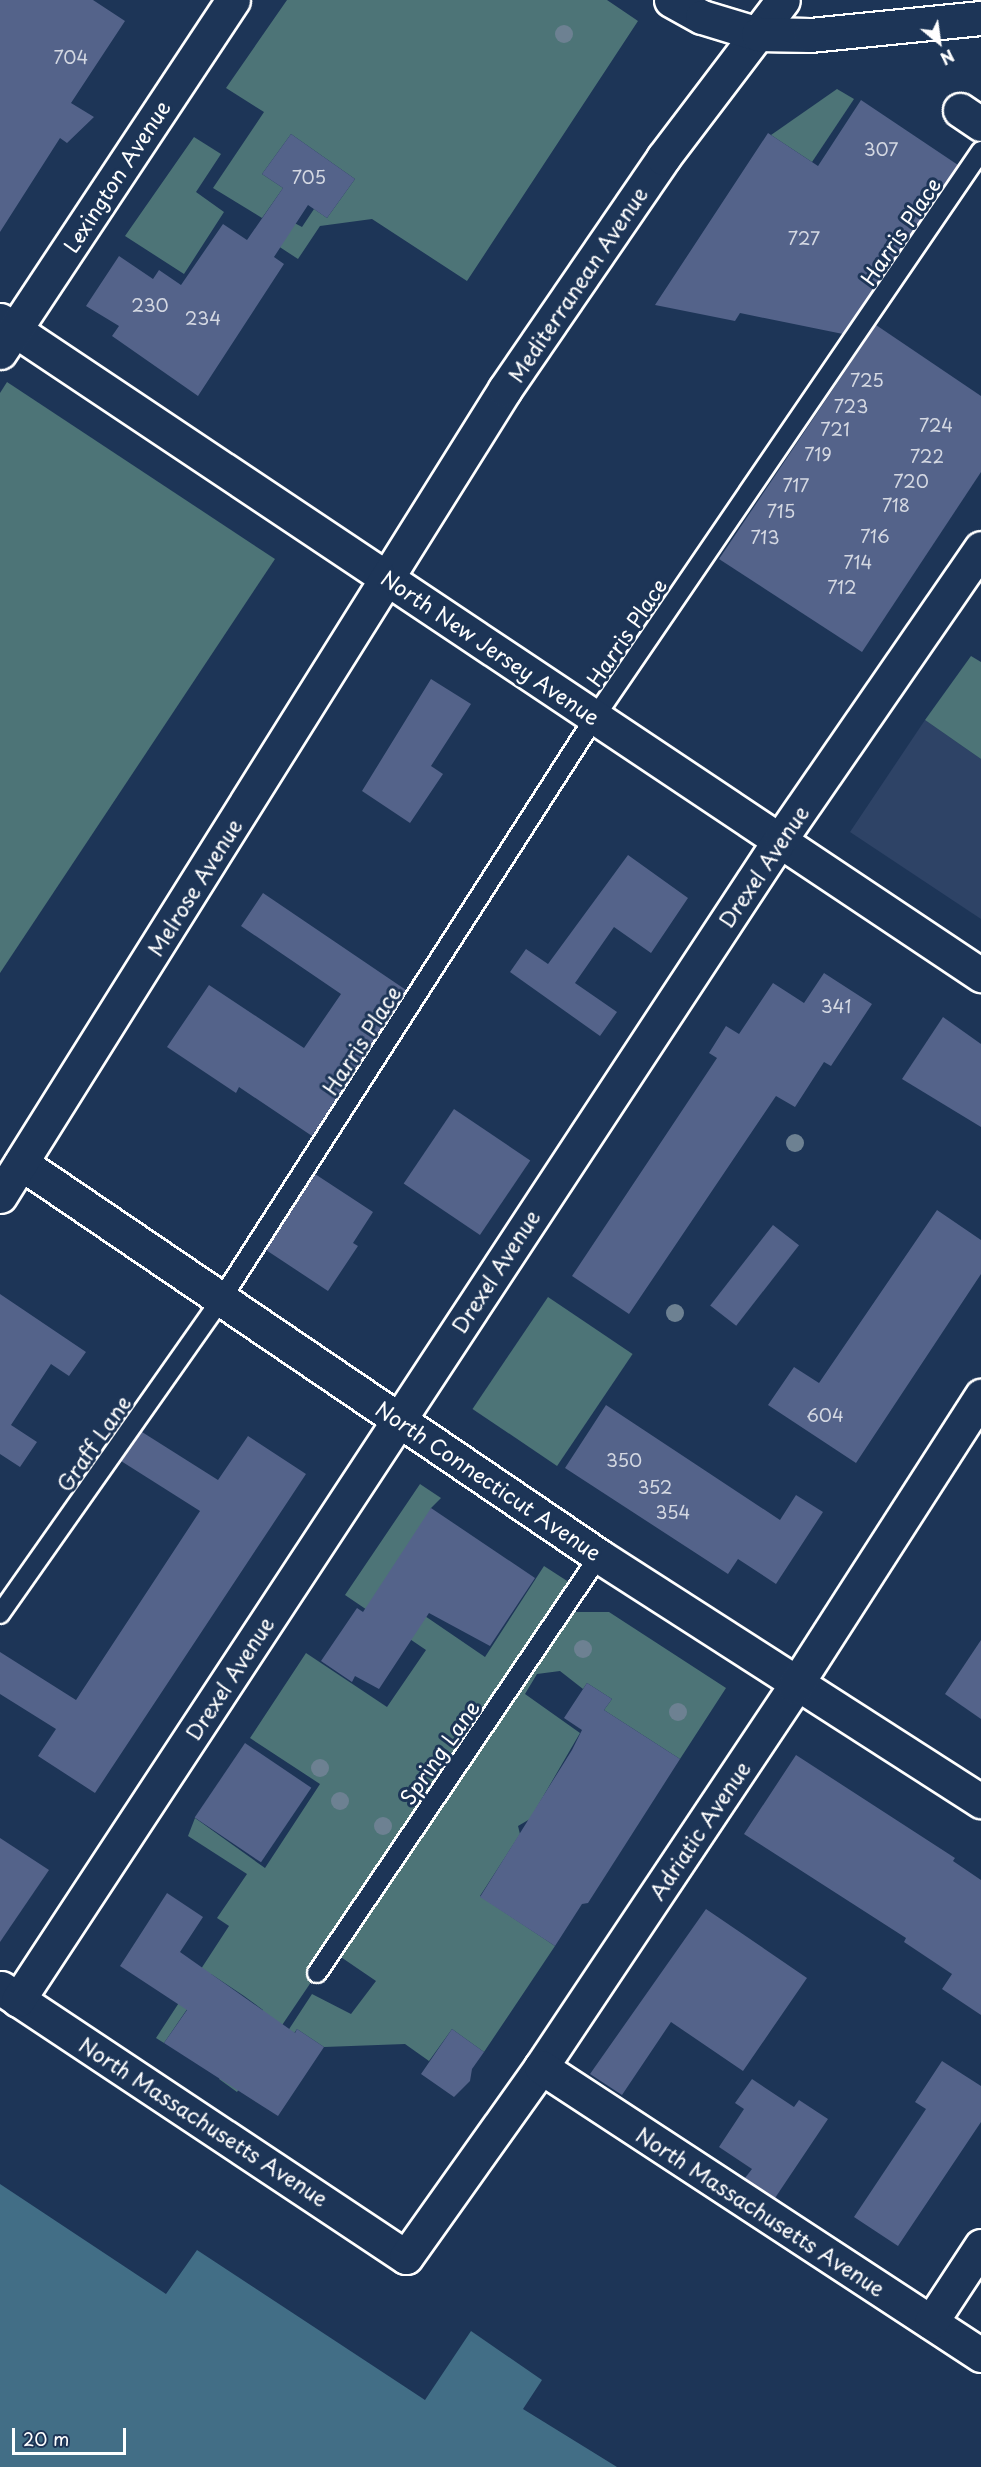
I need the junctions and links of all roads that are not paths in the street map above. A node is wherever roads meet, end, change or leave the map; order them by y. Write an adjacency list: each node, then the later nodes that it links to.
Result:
1 (233, 0): 7 (main road, Lexington Avenue)
2 (671, 0): 5 (main road)
3 (783, 0): 5 (main road, Mediterranean Avenue)
4 (981, 18): 5 (main road)
5 (758, 34): 9 (main road, Mediterranean Avenue)
6 (981, 151): 10 (lane, Harris Place)
7 (5, 334): 9 (main road, North New Jersey Avenue)
8 (981, 548): 11 (main road, Drexel Avenue)
9 (387, 578): 10 (main road, North New Jersey Avenue); 13 (main road, Melrose Avenue)
10 (595, 717): 11 (main road, North New Jersey Avenue); 15 (lane, Harris Place)
11 (781, 838): 12 (main road, North New Jersey Avenue); 17 (main road, Drexel Avenue)
12 (981, 975)
13 (11, 1159): 14 (main road, Melrose Avenue); 15 (main road, North Connecticut Avenue)
14 (0, 1196)
15 (222, 1298): 17 (main road, North Connecticut Avenue); 19 (lane, Graff Lane)
16 (981, 1396): 20 (main road, Adriatic Avenue)
17 (398, 1418): 18 (main road, North Connecticut Avenue); 23 (main road, Drexel Avenue)
18 (599, 1556): 20 (main road, North Connecticut Avenue); 22 (lane, Spring Lane)
19 (0, 1614)
20 (795, 1686): 21 (main road, North Connecticut Avenue); 24 (main road, Adriatic Avenue)
21 (981, 1801)
22 (317, 1973)
23 (9, 1994): 26 (main road, North Massachusetts Avenue)
24 (541, 2067): 26 (main road, Adriatic Avenue); 27 (main road, North Massachusetts Avenue)
25 (981, 2246): 27 (main road)
26 (406, 2257)
27 (931, 2322): 28 (main road, North Massachusetts Avenue)
28 (981, 2355)

